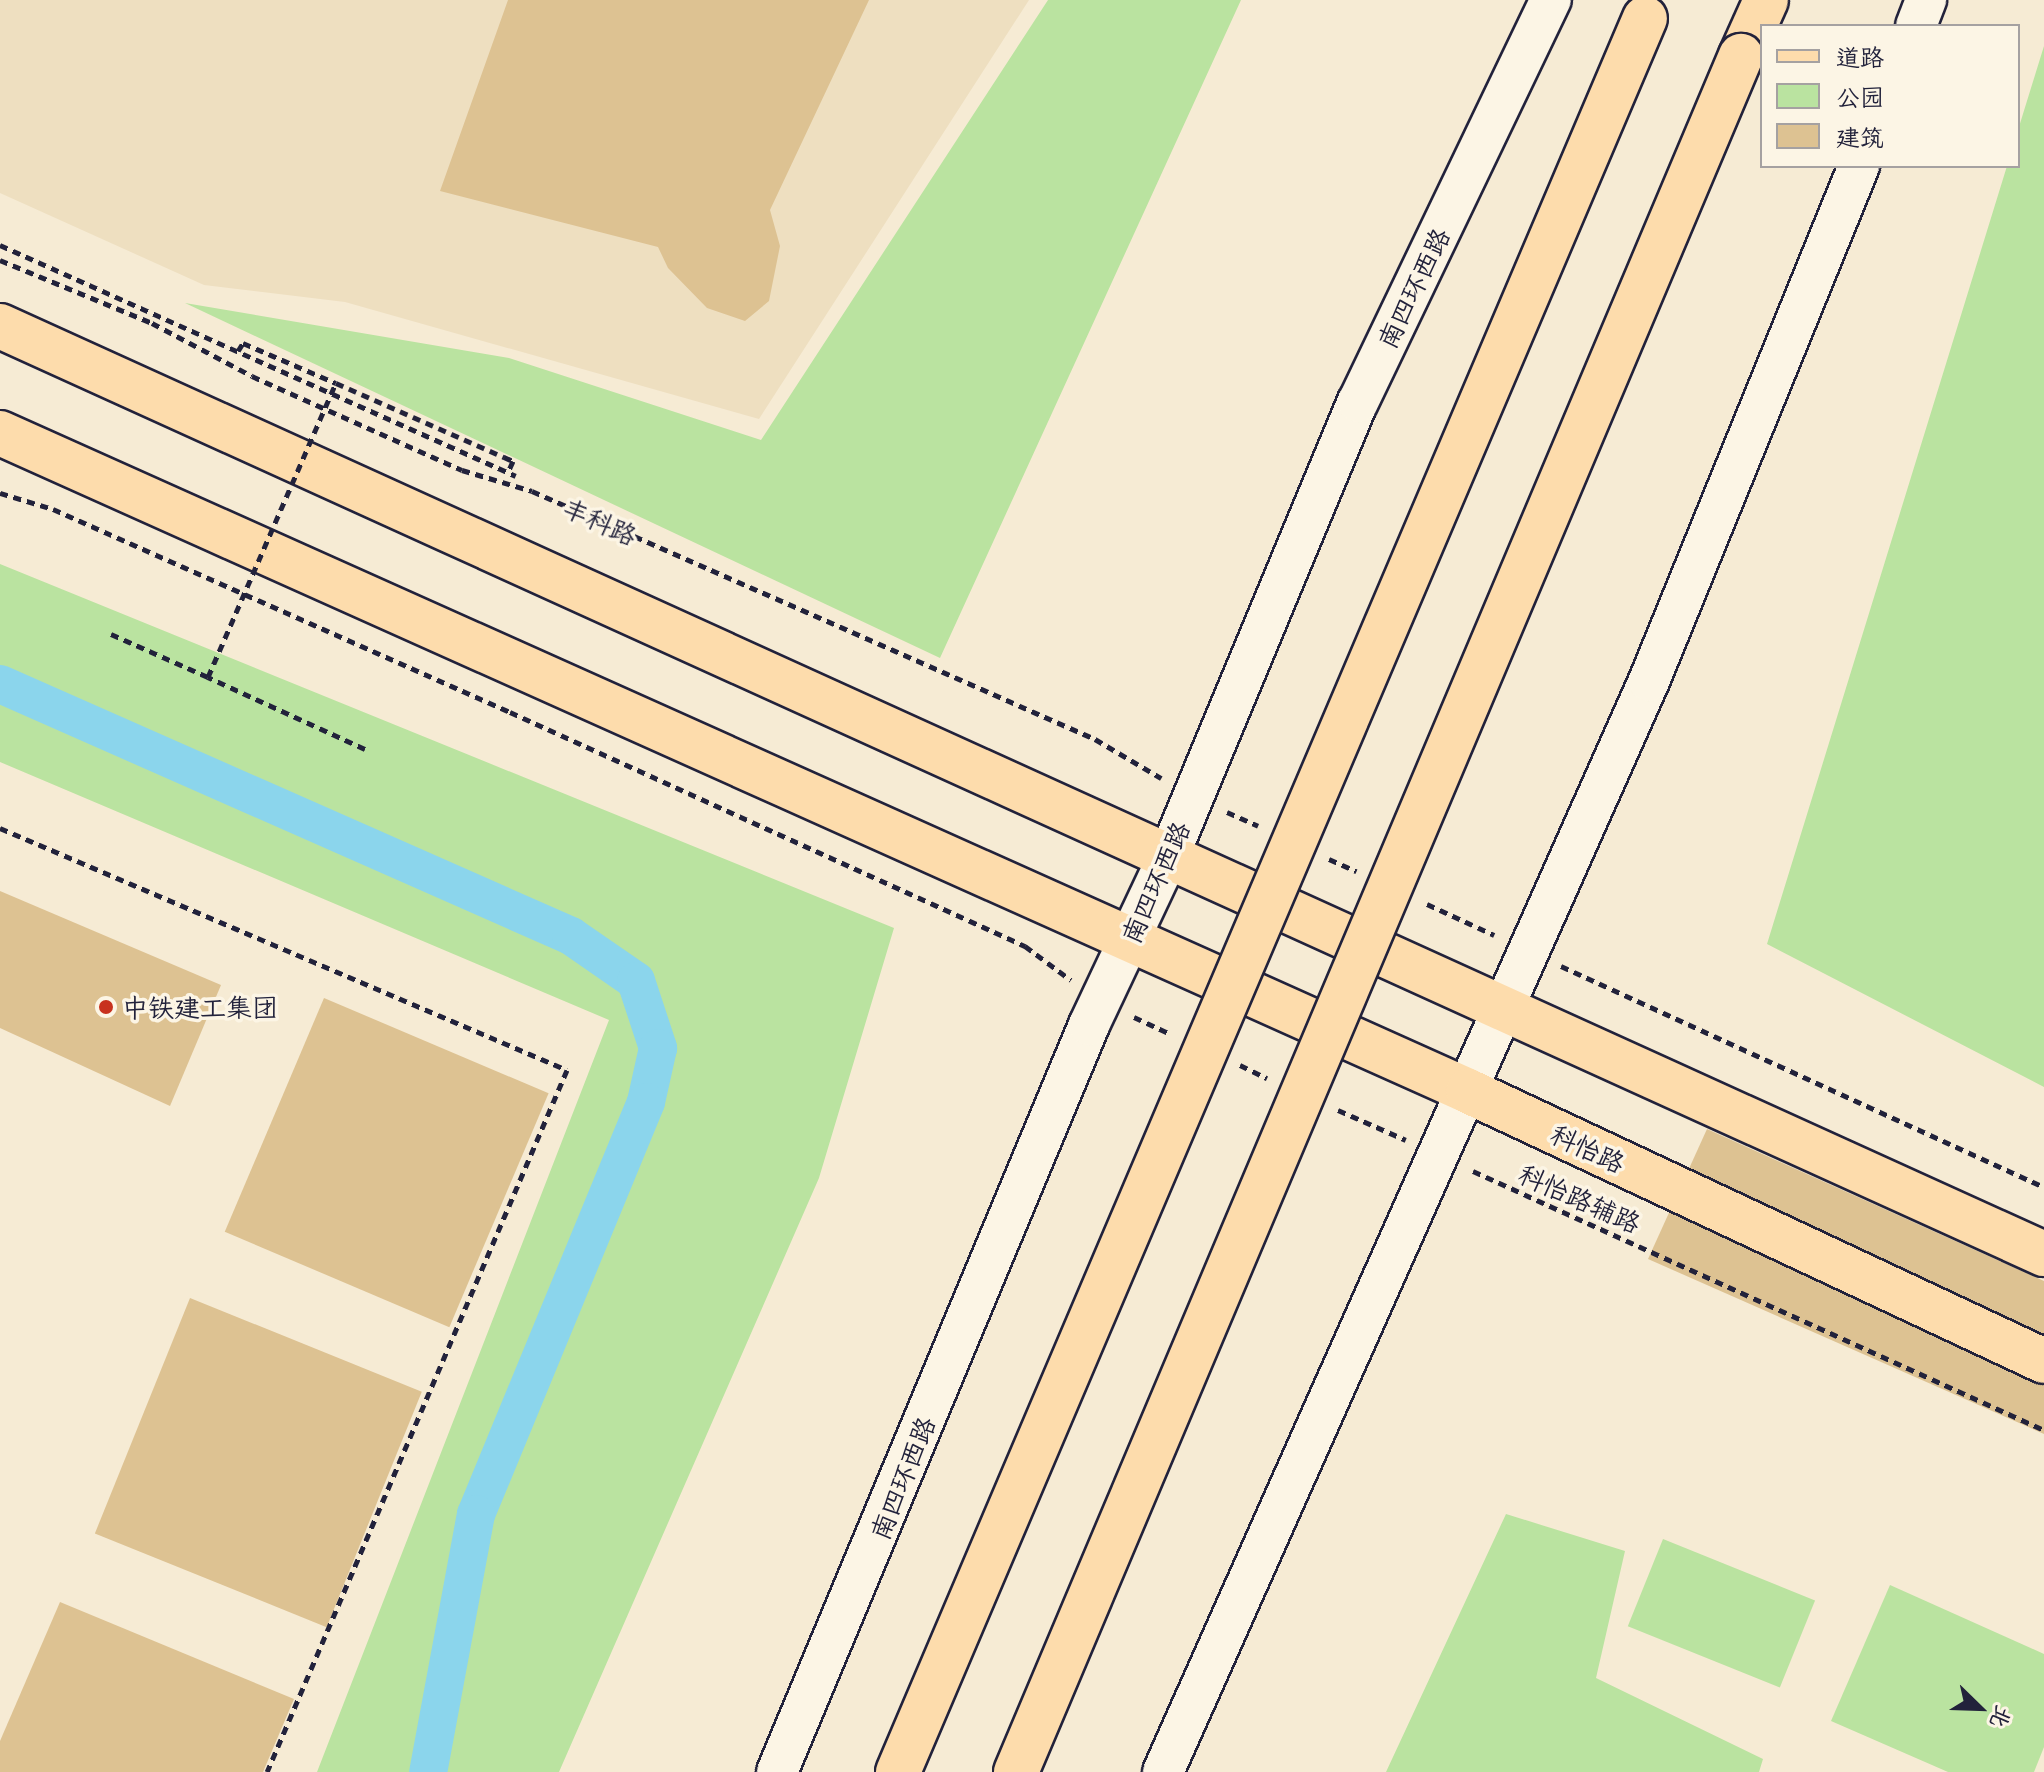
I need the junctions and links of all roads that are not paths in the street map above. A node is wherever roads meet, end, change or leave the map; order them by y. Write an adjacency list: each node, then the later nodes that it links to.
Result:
1 (1551, 0): 9 (main road, 南四环西路)
2 (1766, 0): 17 (main road, bridge)
3 (1926, 0): 5 (main road)
4 (1648, 9): 16 (main road, bridge)
5 (1917, 24)
6 (1858, 168): 11 (main road)
7 (0, 326): 9 (main road)
8 (0, 433): 10 (main road)
9 (1169, 855): 10 (main road, 南四环西路); 11 (main road)
10 (1130, 939): 12 (main road, 科怡路); 15 (main road, 南四环西路)
11 (1506, 1008): 12 (main road); 13 (main road)
12 (1468, 1091): 14 (main road, 科怡路); 18 (main road)
13 (2044, 1254)
14 (2044, 1361)
15 (777, 1772)
16 (898, 1772)
17 (1016, 1772)
18 (1163, 1772)

